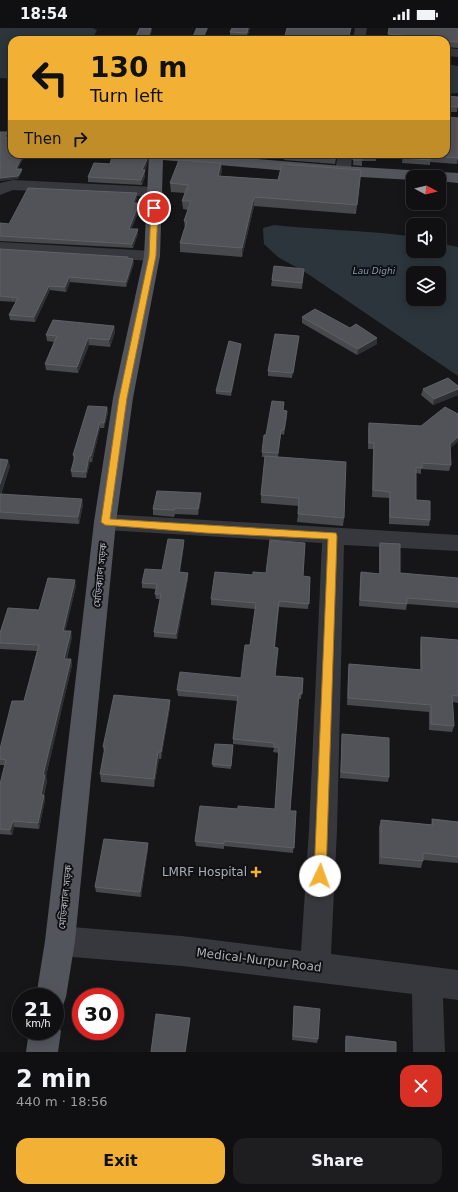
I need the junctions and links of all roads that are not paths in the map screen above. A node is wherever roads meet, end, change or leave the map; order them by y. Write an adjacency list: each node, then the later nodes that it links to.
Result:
1 (156, 158): 7 (main road, মেডিক্যাল সড়ক)
2 (200, 158): 4 (main road)
3 (344, 158): 4 (street)
4 (343, 171): 5 (main road)
5 (458, 178)
6 (0, 190): 7 (street)
7 (155, 192): 9 (main road, মেডিক্যাল সড়ক)
8 (0, 247): 9 (street)
9 (152, 256): 10 (main road, মেডিক্যাল সড়ক)
10 (105, 522): 11 (street); 13 (main road, মেডিক্যাল সড়ক)
11 (333, 536): 12 (street); 14 (street)
12 (458, 543)
13 (60, 942): 14 (street, Medical-Nurpur Road); 17 (main road, মেডিক্যাল সড়ক)
14 (315, 967): 15 (street, Medical-Nurpur Road)
15 (427, 981): 16 (street, Medical-Nurpur Road); 20 (street)
16 (458, 985)
17 (52, 988)
18 (44, 1040): 19 (main road)
19 (42, 1052)
20 (429, 1052)

